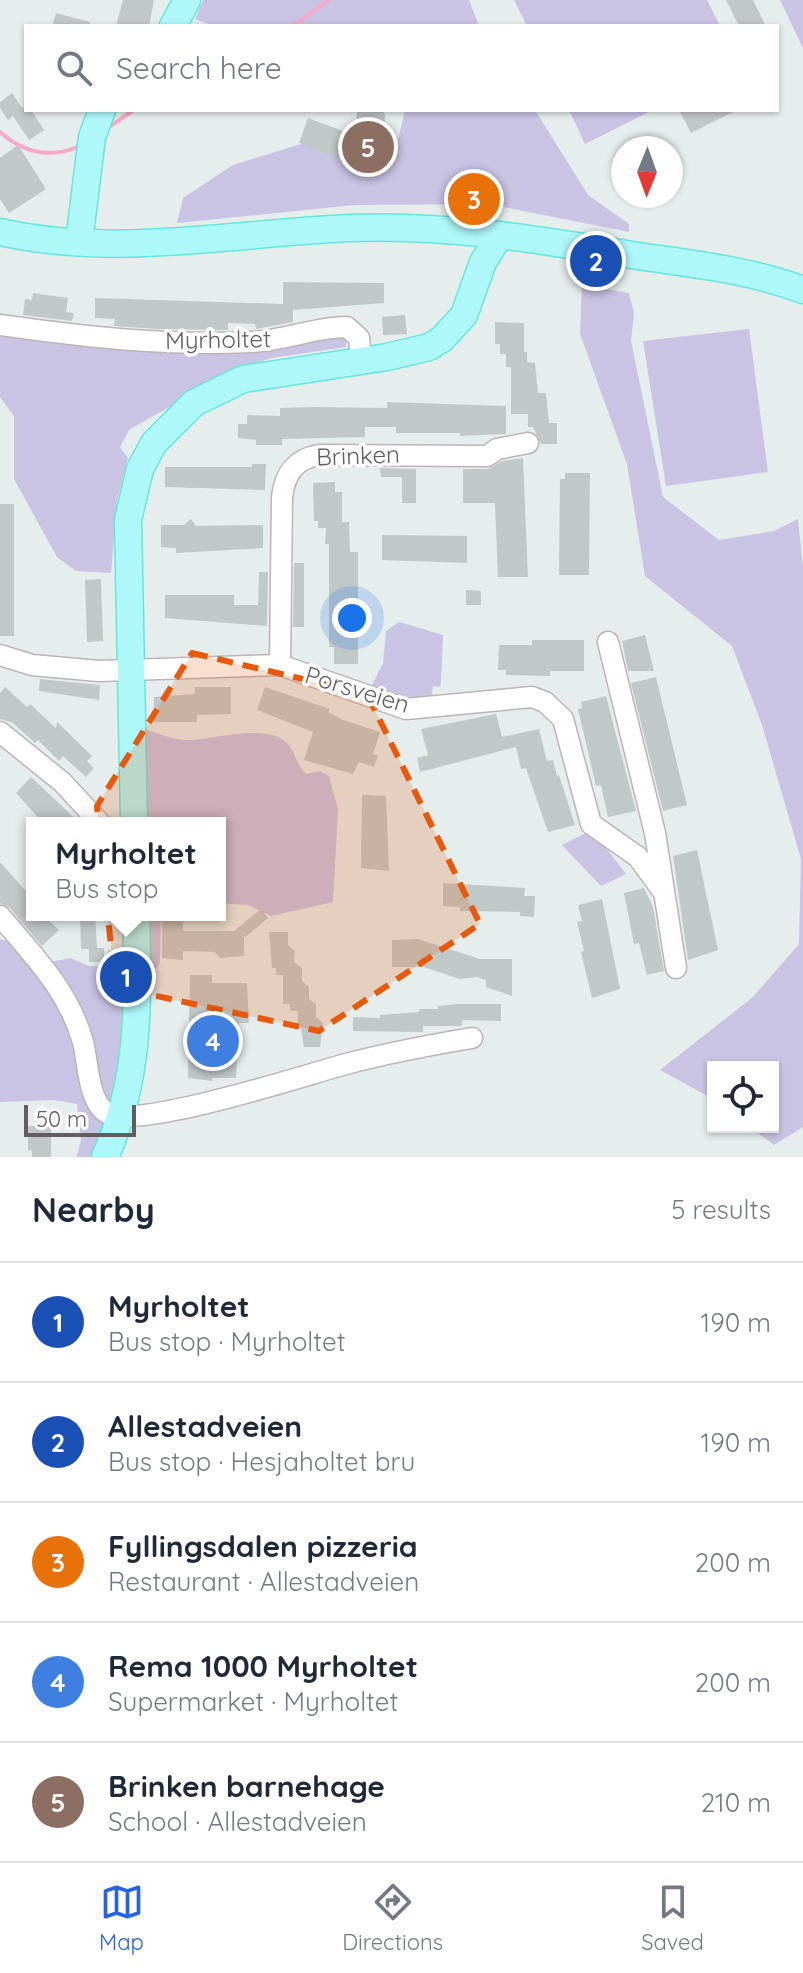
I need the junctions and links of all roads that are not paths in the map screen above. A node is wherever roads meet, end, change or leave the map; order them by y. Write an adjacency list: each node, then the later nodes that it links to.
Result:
1 (187, 0): 2 (main road)
2 (174, 24)
3 (101, 112): 7 (main road)
4 (462, 231): 6 (main road); 7 (main road); 9 (main road)
5 (0, 232): 7 (main road)
6 (500, 235): 8 (main road); 9 (main road)
7 (79, 242)
8 (803, 290)
9 (467, 309): 11 (main road, Myrholtet)
10 (0, 325): 11 (street, Myrholtet)
11 (361, 361): 16 (main road, Myrholtet)
12 (528, 443): 15 (street, Brinken)
13 (608, 642): 20 (street)
14 (0, 655): 16 (street)
15 (280, 665): 16 (street, Porsveien); 20 (street, Porsveien)
16 (131, 670): 19 (main road, Myrholtet)
17 (0, 732): 18 (street)
18 (94, 817)
19 (134, 817)
20 (662, 890): 23 (street)
21 (0, 916): 25 (street)
22 (136, 921): 25 (main road)
23 (682, 964)
24 (472, 1038): 25 (street)
25 (122, 1118): 26 (main road)
26 (105, 1157)

